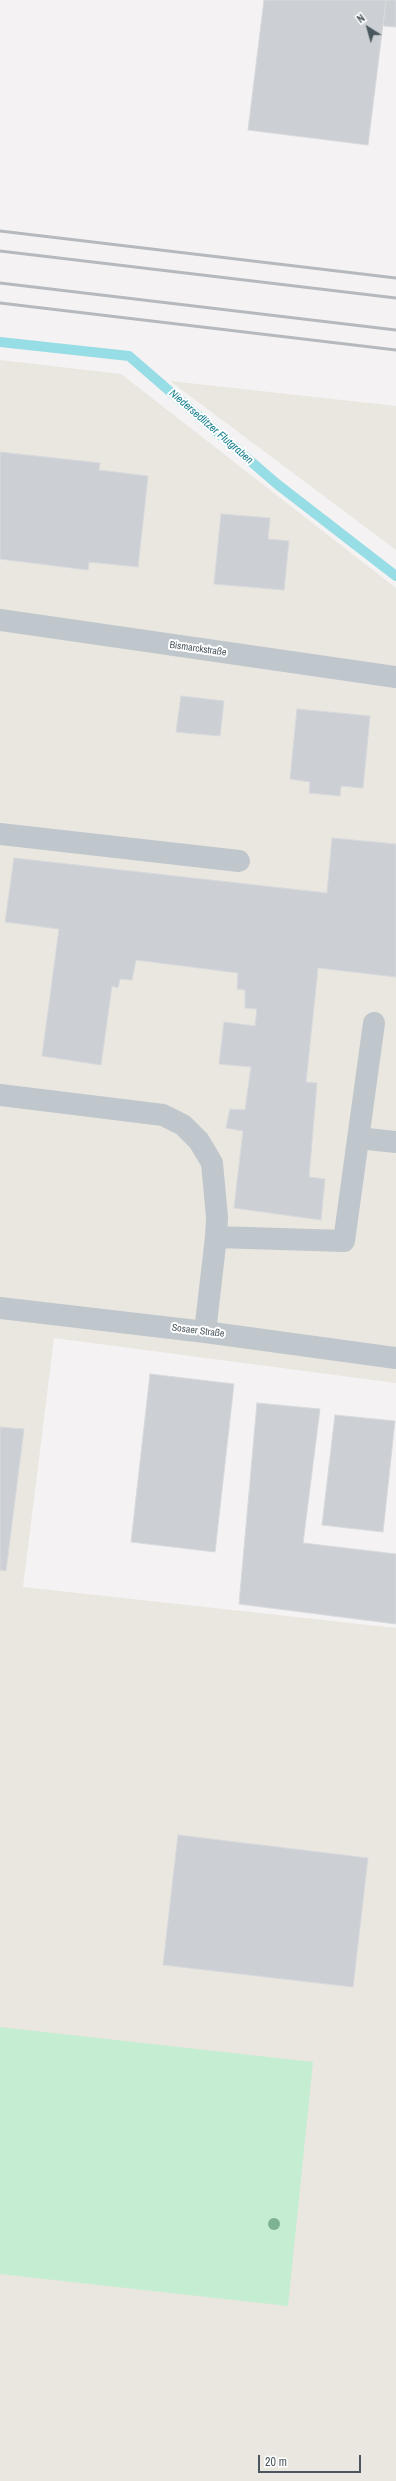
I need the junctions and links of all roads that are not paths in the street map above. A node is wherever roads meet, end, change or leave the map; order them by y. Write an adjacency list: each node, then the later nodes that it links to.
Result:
1 (0, 620): 2 (street, Bismarckstraße)
2 (396, 677)
3 (0, 834): 4 (street)
4 (239, 861)
5 (374, 1023): 7 (street)
6 (0, 1095): 9 (street)
7 (358, 1138): 8 (street); 9 (street)
8 (396, 1142)
9 (216, 1237): 11 (street)
10 (0, 1308): 11 (street, Sosaer Straße)
11 (205, 1332): 12 (street, Sosaer Straße)
12 (396, 1358)

